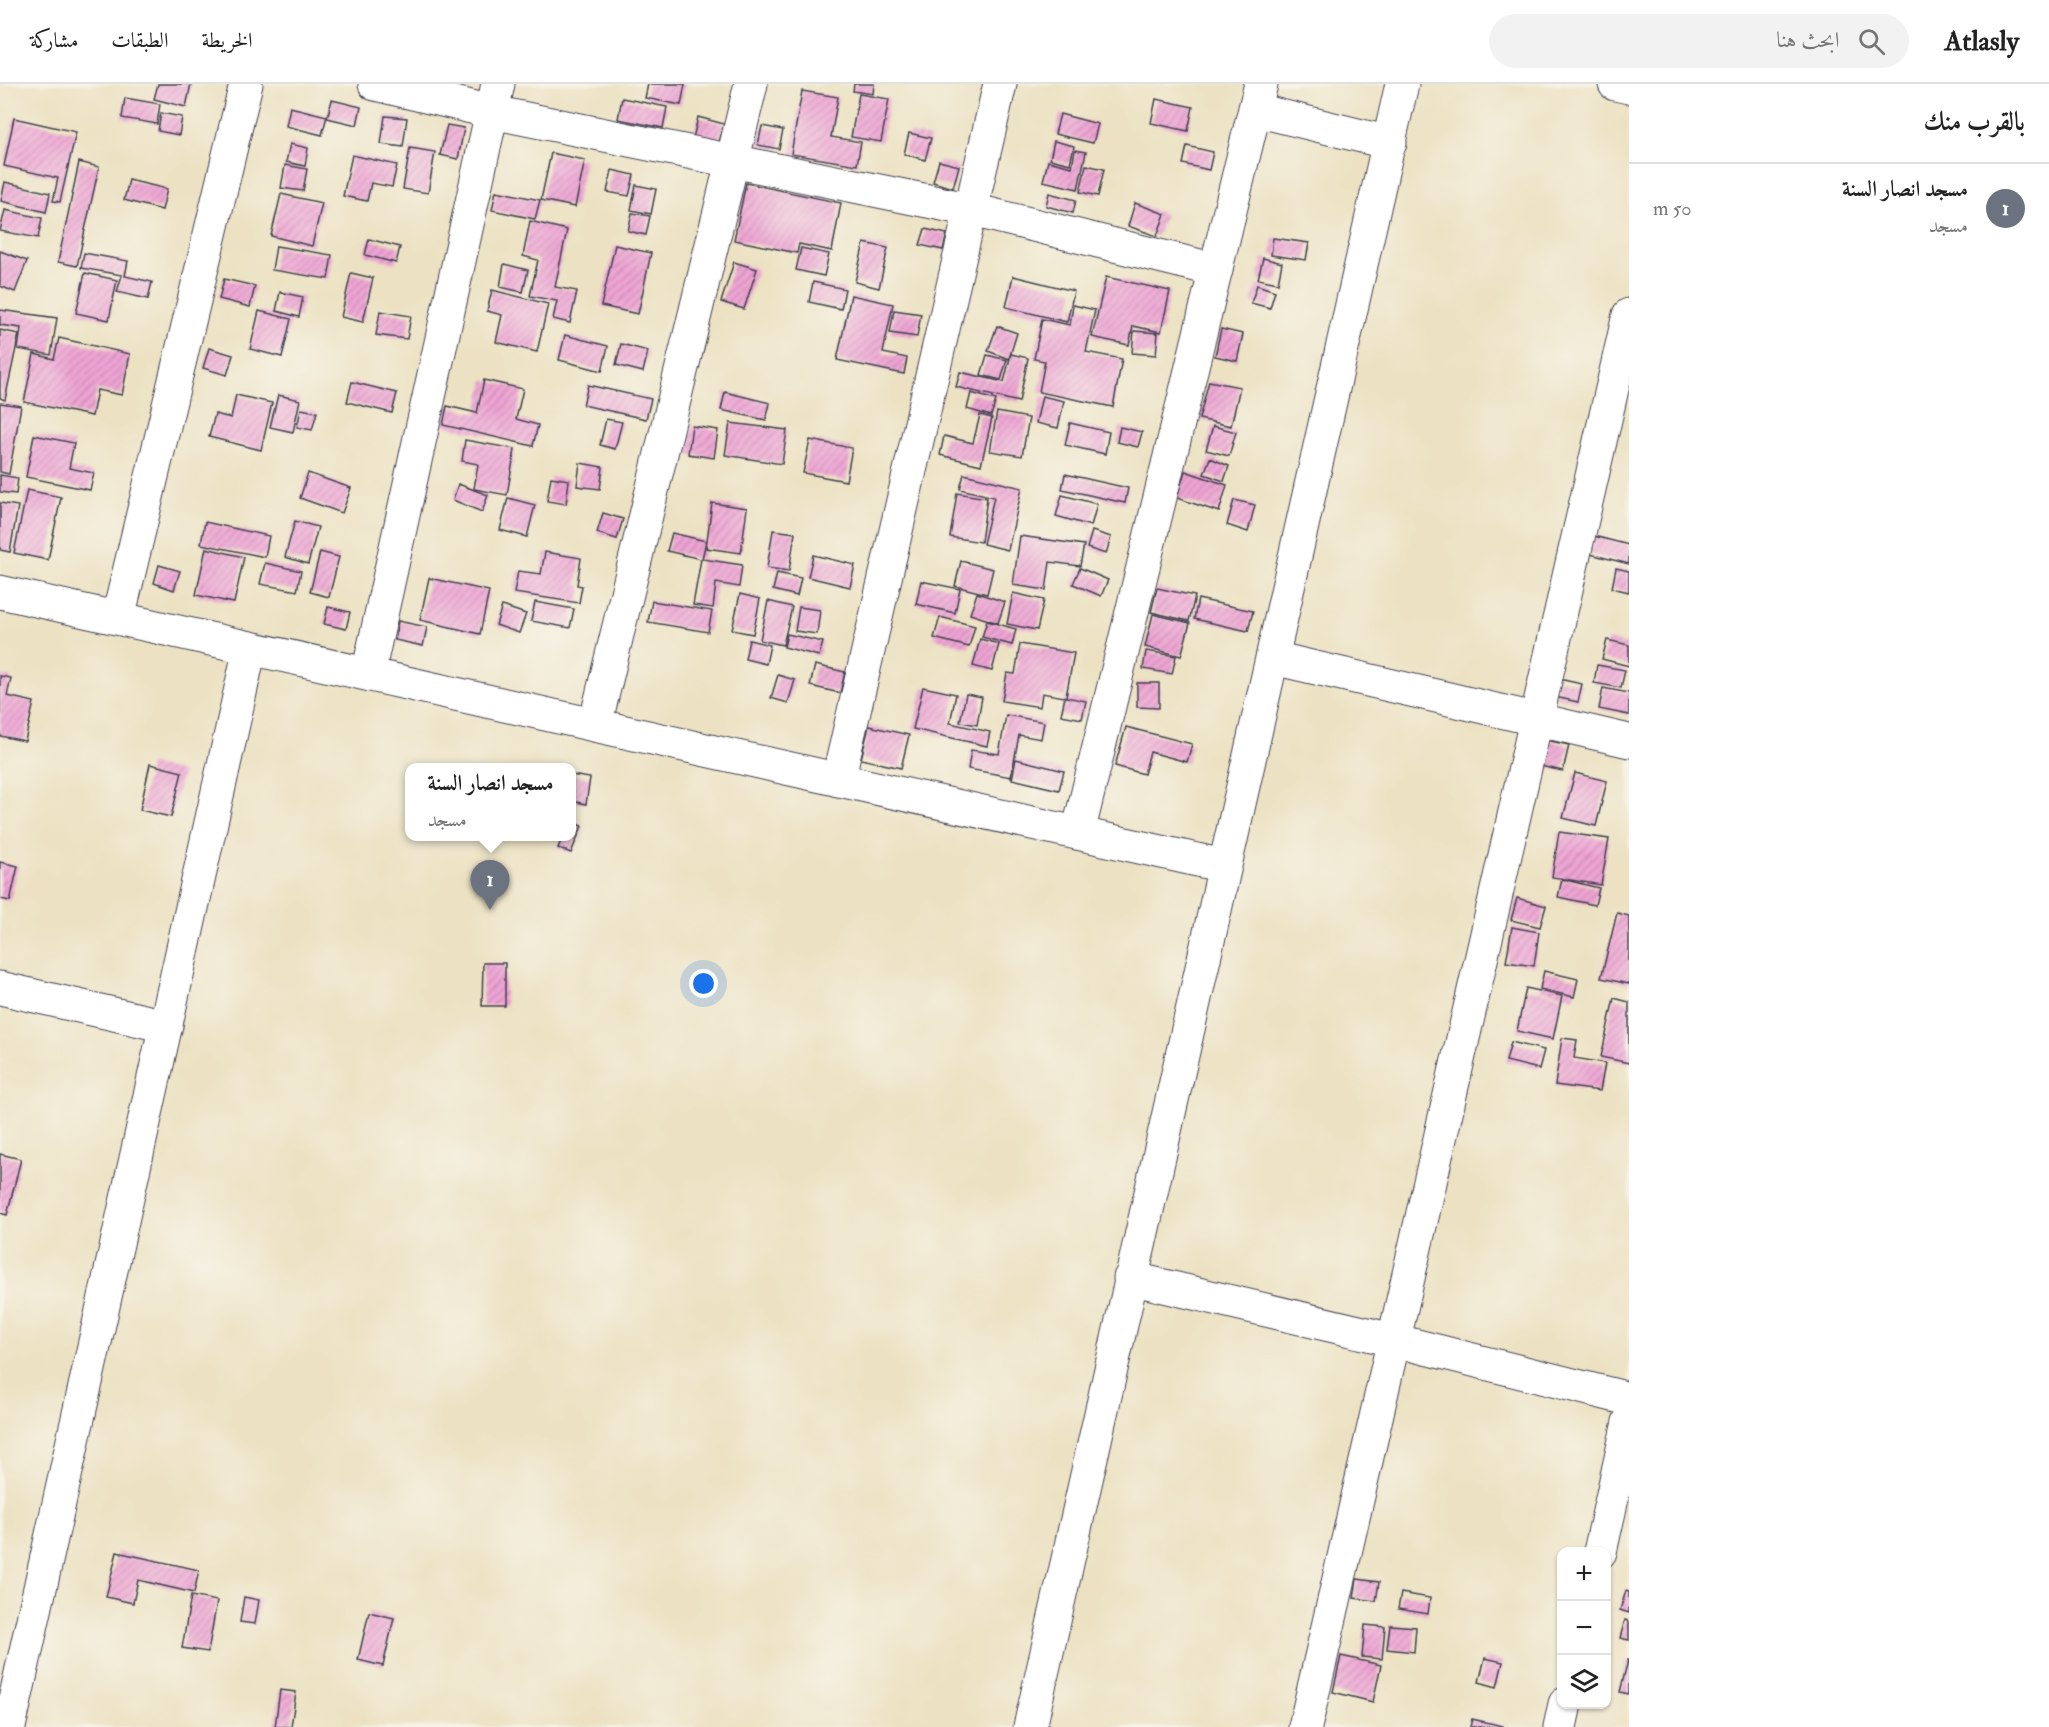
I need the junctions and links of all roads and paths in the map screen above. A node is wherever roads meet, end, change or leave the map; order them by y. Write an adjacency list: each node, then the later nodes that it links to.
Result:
1 (246, 84): 16 (street)
2 (375, 84): 9 (street)
3 (751, 84): 11 (street)
4 (1000, 84): 12 (street)
5 (1402, 84): 10 (street)
6 (1615, 84): 7 (street)
7 (1629, 87)
8 (1258, 97): 10 (street); 13 (street)
9 (495, 98): 11 (street); 19 (street)
10 (1390, 142): 18 (street)
11 (733, 160): 12 (street); 21 (street)
12 (972, 210): 13 (street); 23 (street)
13 (1216, 270): 24 (street)
14 (1629, 315): 20 (street)
15 (0, 592): 16 (street)
16 (118, 618): 17 (street)
17 (250, 648): 19 (street); 27 (street)
18 (1273, 658): 20 (street); 25 (street)
19 (368, 674): 21 (street)
20 (1536, 721): 22 (street); 29 (street)
21 (595, 725): 23 (street)
22 (1629, 741)
23 (838, 780): 24 (street)
24 (1078, 833): 25 (street)
25 (1224, 866): 28 (street)
26 (0, 988): 27 (street)
27 (166, 1026): 34 (street)
28 (1130, 1278): 29 (street); 35 (street)
29 (1393, 1340): 30 (street); 36 (street)
30 (1629, 1399)
31 (1629, 1422): 32 (street)
32 (1600, 1547)
33 (1564, 1709): 37 (street)
34 (9, 1727)
35 (1030, 1727)
36 (1305, 1727)
37 (1560, 1727)

